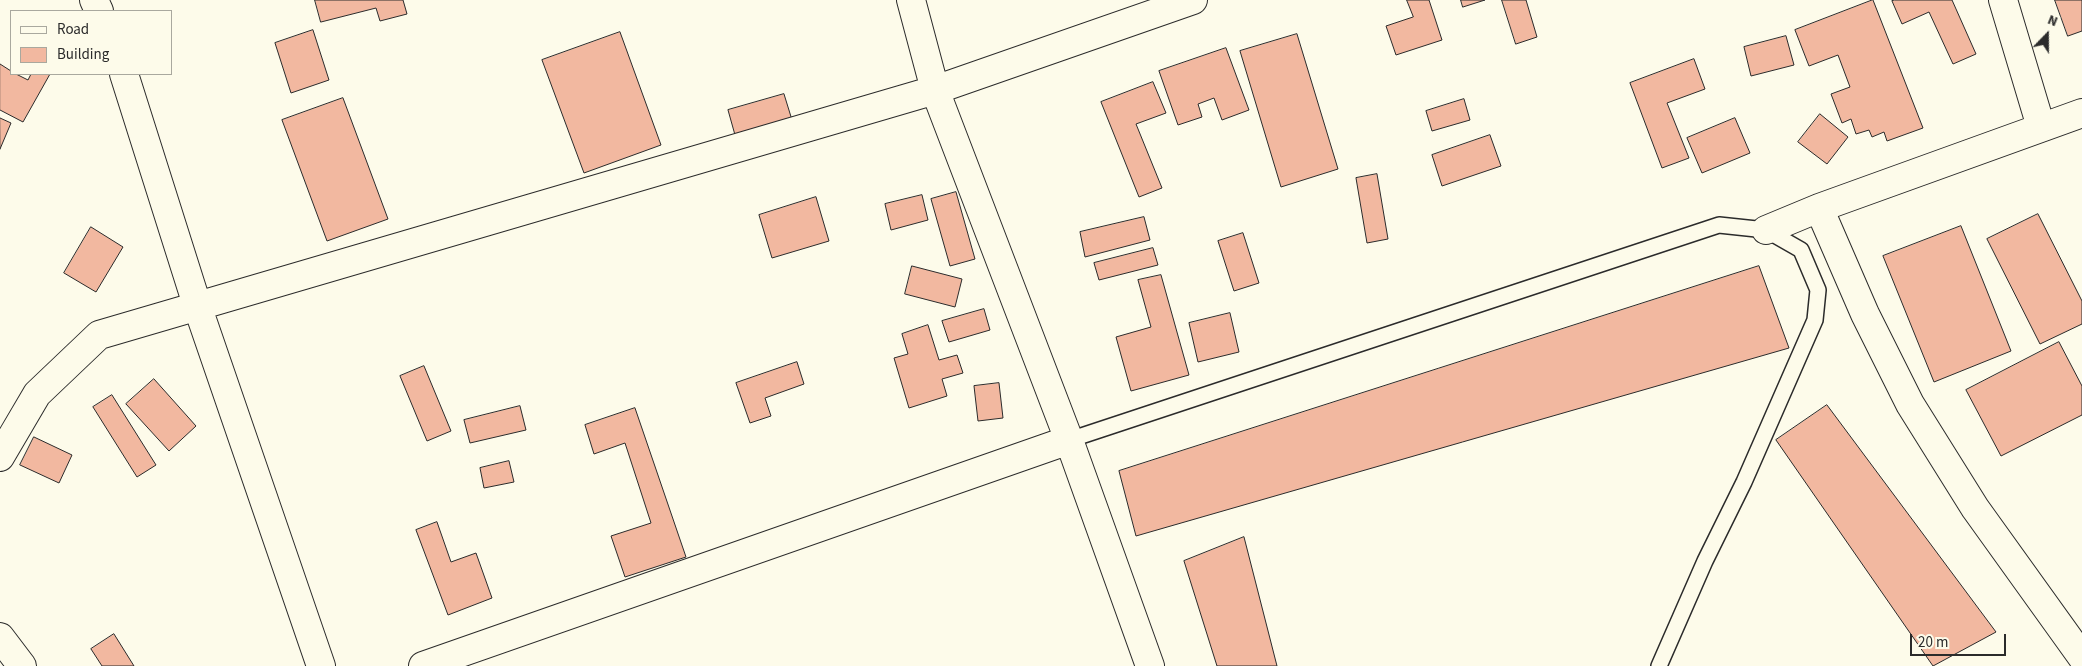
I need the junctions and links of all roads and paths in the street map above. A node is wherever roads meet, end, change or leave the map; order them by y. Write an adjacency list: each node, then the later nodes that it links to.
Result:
1 (911, 0): 5 (street)
2 (1193, 0): 5 (street)
3 (2003, 0): 7 (street)
4 (124, 75): 10 (street)
5 (935, 90): 10 (street); 11 (street)
6 (2082, 113): 7 (street)
7 (2041, 128): 8 (street)
8 (1819, 208): 9 (street); 14 (street)
9 (1766, 230): 11 (lane); 19 (lane)
10 (198, 308): 12 (street); 16 (street)
11 (1069, 440): 17 (street); 18 (street)
12 (0, 457)
13 (0, 637): 15 (street)
14 (2082, 658)
15 (22, 666)
16 (321, 666)
17 (423, 666)
18 (1150, 666)
19 (1659, 666)

